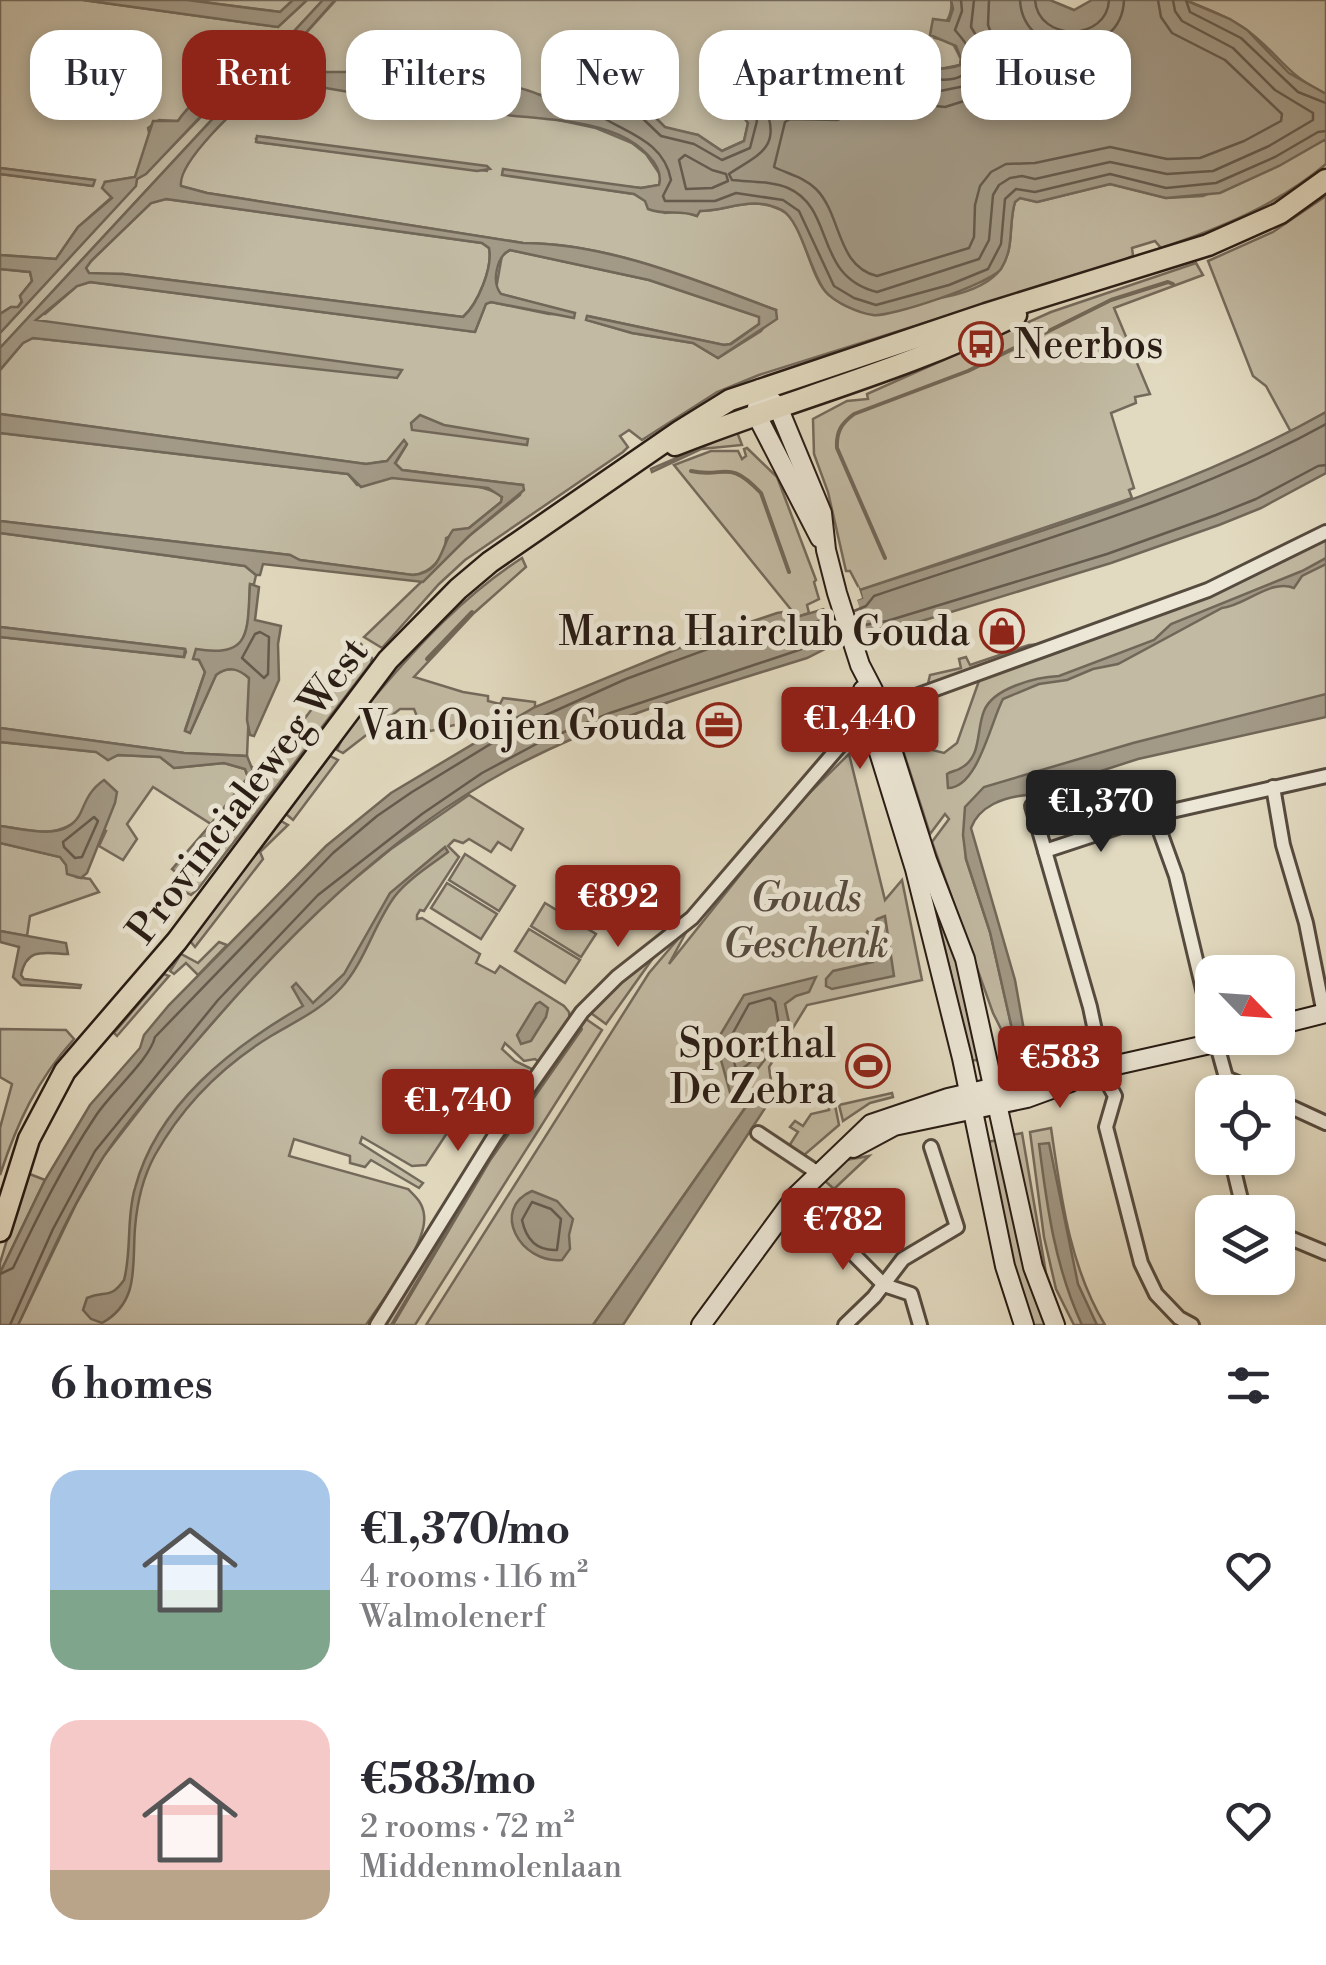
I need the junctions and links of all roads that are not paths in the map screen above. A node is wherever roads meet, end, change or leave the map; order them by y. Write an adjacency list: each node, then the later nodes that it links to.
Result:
1 (1326, 180): 2 (main road, Provincialeweg West)
2 (1054, 296): 3 (main road, Provincialeweg West); 4 (main road, Provincialeweg West)
3 (760, 389): 4 (main road); 5 (main road); 6 (main road, Provincialeweg West)
4 (778, 406): 5 (main road, Provincialeweg West); 8 (main road)
5 (756, 414): 6 (main road, Provincialeweg West); 8 (main road)
6 (637, 461): 28 (main road, Provincialeweg West)
7 (1326, 532): 9 (street)
8 (826, 550): 9 (main road)
9 (875, 719): 20 (main road); 21 (main road); 32 (street)
10 (1326, 776): 11 (street)
11 (1273, 787): 13 (street); 16 (street)
12 (1032, 806): 14 (street)
13 (1154, 815): 14 (street); 15 (street)
14 (1046, 851): 19 (street)
15 (1195, 955)
16 (1325, 1014): 17 (main road)
17 (1295, 1021)
18 (1195, 1042): 19 (main road)
19 (1103, 1068): 20 (main road); 38 (street)
20 (996, 1096): 21 (main road); 37 (main road)
21 (972, 1101): 26 (main road); 36 (main road)
22 (1295, 1109): 23 (street)
23 (1326, 1123)
24 (758, 1132): 26 (street)
25 (931, 1147): 31 (street)
26 (818, 1173): 27 (main road)
27 (796, 1196): 31 (street); 33 (main road)
28 (0, 1231)
29 (1295, 1239): 30 (street)
30 (1326, 1253)
31 (884, 1284): 34 (street); 35 (street)
32 (377, 1325)
33 (701, 1325)
34 (845, 1325)
35 (920, 1325)
36 (1024, 1325)
37 (1055, 1325)
38 (1192, 1325)

